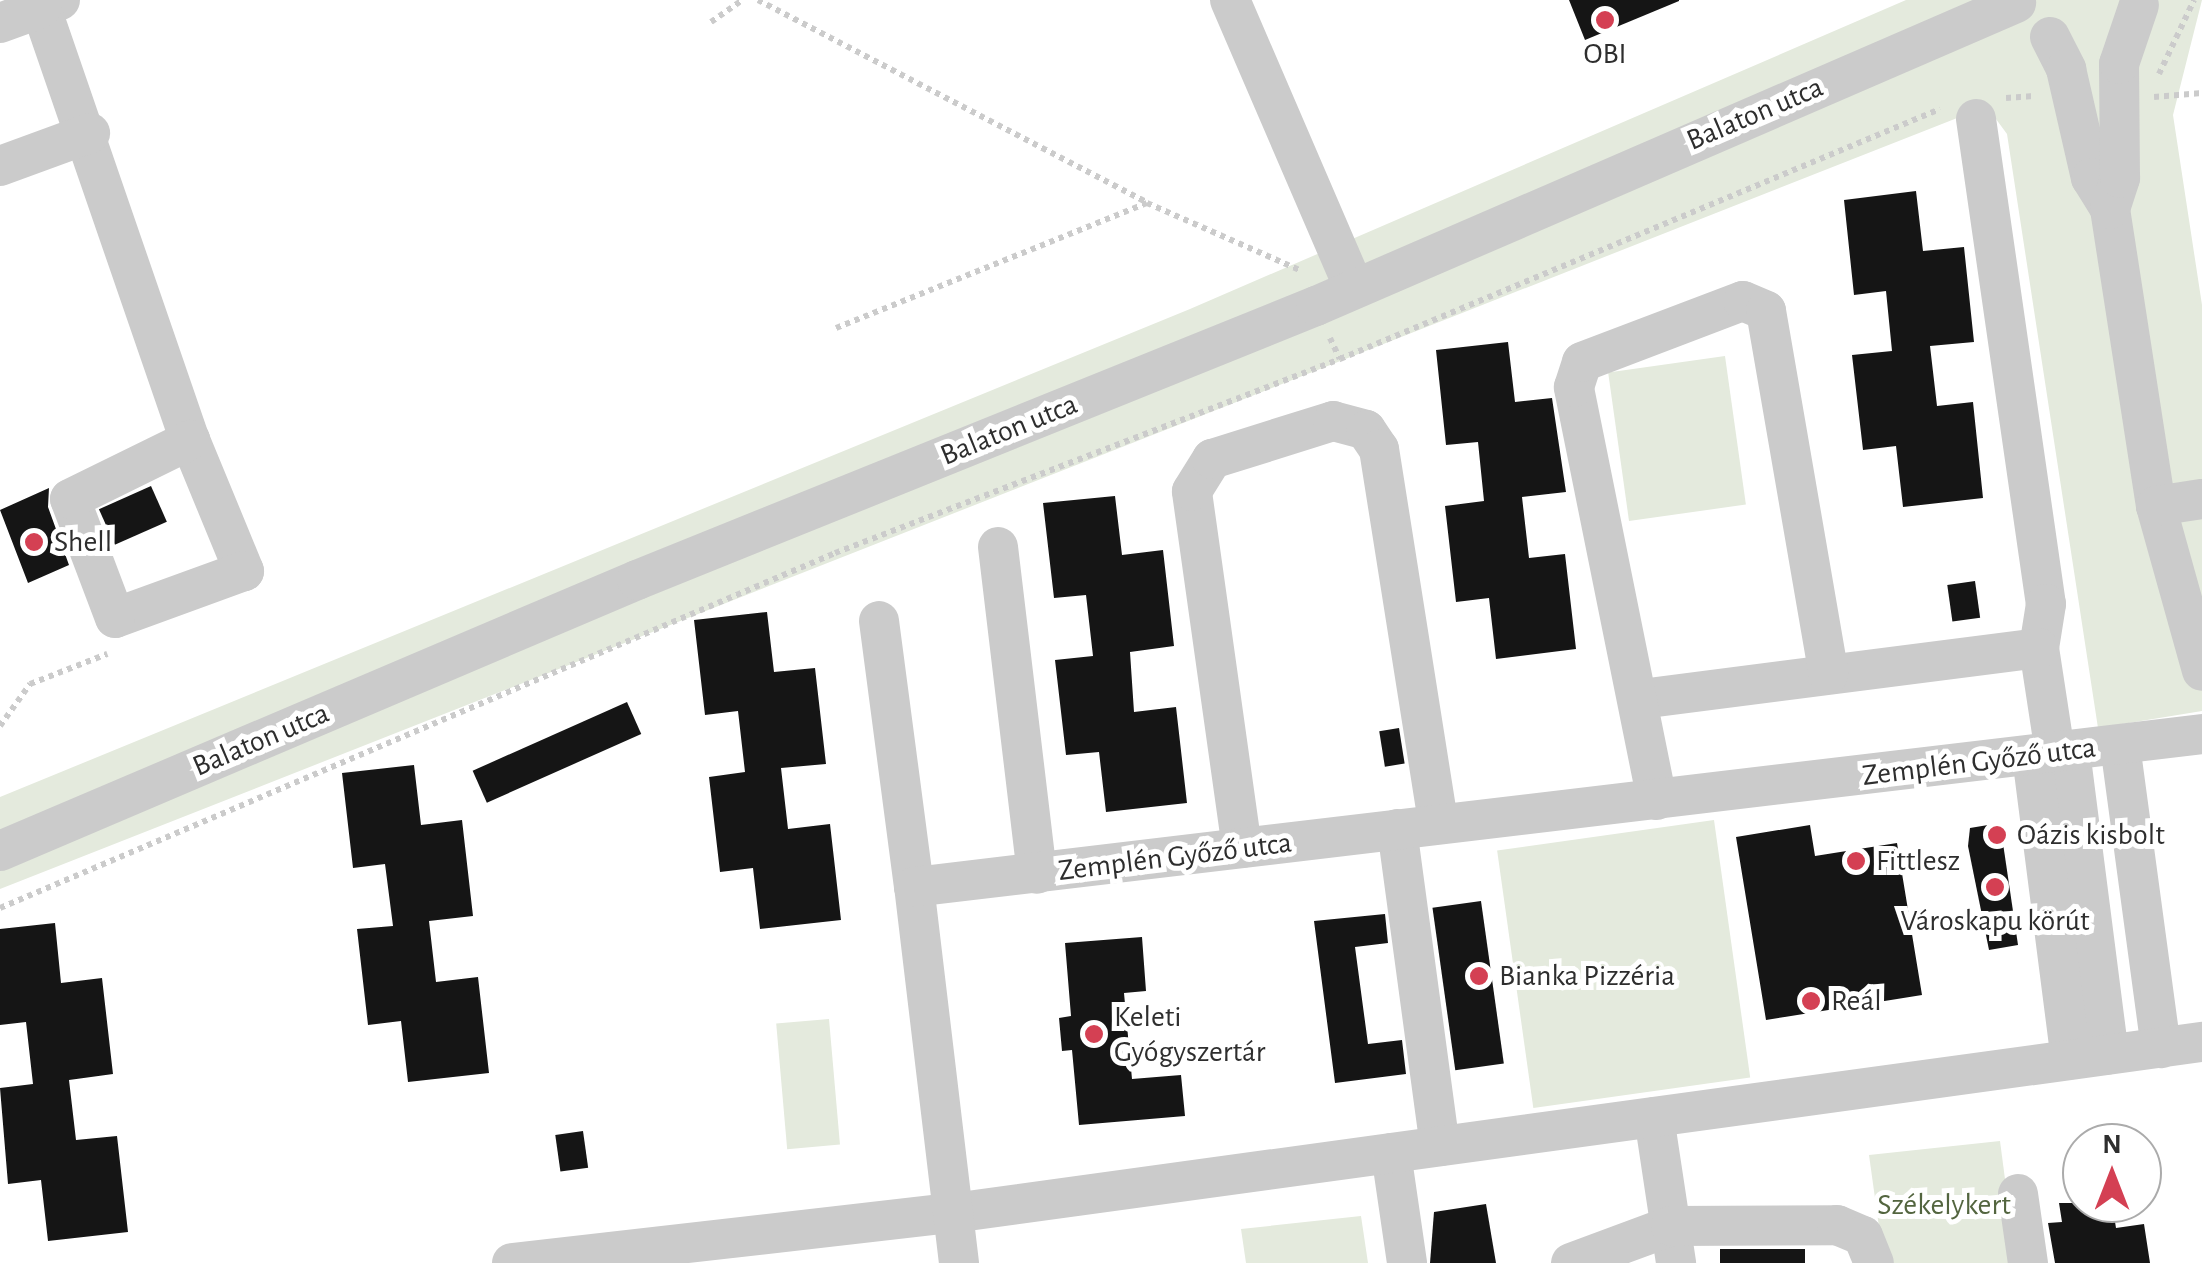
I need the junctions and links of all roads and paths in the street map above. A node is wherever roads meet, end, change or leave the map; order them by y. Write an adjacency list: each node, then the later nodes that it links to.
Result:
1 (743, 0): 7 (path)
2 (758, 0): 16 (path)
3 (1230, 0): 18 (street)
4 (2016, 1): 9 (street); 18 (street, Balaton utca)
5 (2140, 2): 9 (street); 17 (street)
6 (51, 4): 8 (street); 14 (street)
7 (711, 22)
8 (0, 23)
9 (2050, 37): 17 (street)
10 (2202, 93): 12 (path)
11 (2050, 95): 13 (path)
12 (2148, 98)
13 (1972, 110): 21 (path); 27 (street)
14 (90, 132): 15 (street); 22 (street)
15 (0, 166)
16 (1147, 203): 19 (path); 20 (path)
17 (2110, 209): 24 (street)
18 (1354, 288): 19 (street, Balaton utca)
19 (1316, 306): 21 (path); 37 (street, Balaton utca)
20 (836, 328)
21 (1340, 360): 40 (path)
22 (190, 440): 22 (street)
23 (2202, 499): 24 (street)
24 (2156, 506): 28 (street)
25 (998, 547): 38 (street)
26 (879, 621): 39 (street)
27 (2040, 648): 29 (street); 32 (street)
28 (2202, 671)
29 (1828, 674): 30 (street); 30 (street)
30 (1640, 699): 33 (street)
31 (2202, 734): 32 (street, Zemplén Győző utca)
32 (2085, 749): 33 (street, Zemplén Győző utca); 41 (street); 41 (street)
33 (1656, 800): 34 (street, Zemplén Győző utca)
34 (1438, 823): 35 (street, Zemplén Győző utca); 36 (street)
35 (1397, 829): 36 (street, Zemplén Győző utca); 44 (street)
36 (1242, 848): 38 (street, Zemplén Győző utca)
37 (0, 851)
38 (1037, 874): 39 (street, Zemplén Győző utca)
39 (914, 887): 47 (street)
40 (0, 908)
41 (2126, 1002): 42 (street); 42 (street)
42 (2144, 1050): 43 (street)
43 (1654, 1117): 44 (street); 48 (street)
44 (1440, 1146): 45 (street)
45 (1391, 1153): 47 (street); 51 (street)
46 (2018, 1194): 54 (street)
47 (953, 1213): 49 (street); 50 (street)
48 (1673, 1244): 52 (street); 53 (street)
49 (512, 1263)
50 (959, 1263)
51 (1407, 1263)
52 (1571, 1263)
53 (1874, 1263)
54 (2028, 1263)

